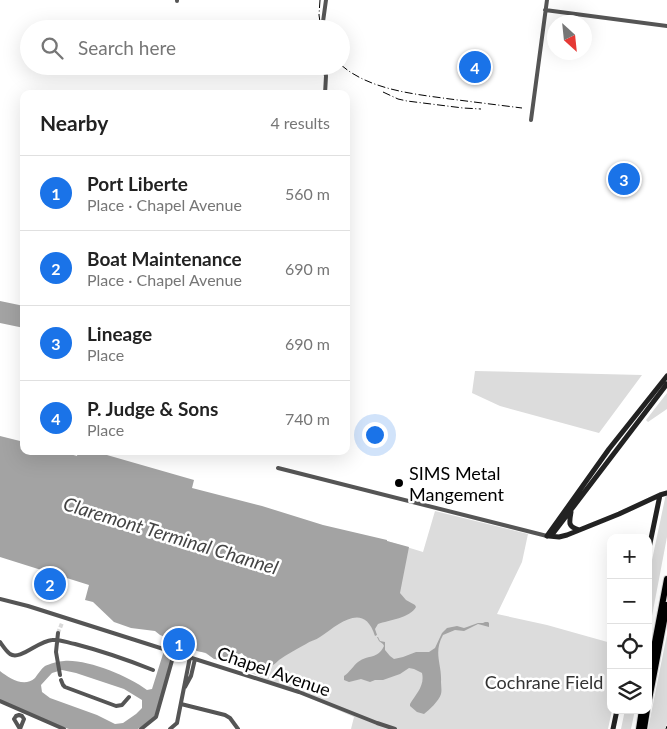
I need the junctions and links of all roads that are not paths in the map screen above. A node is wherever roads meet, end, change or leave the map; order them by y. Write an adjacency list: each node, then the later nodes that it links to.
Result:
1 (326, 0): 4 (street)
2 (546, 0): 3 (street)
3 (545, 10): 5 (street); 8 (street)
4 (323, 20)
5 (667, 26)
6 (326, 75): 7 (street)
7 (325, 90)
8 (531, 120)
9 (667, 376): 17 (street)
10 (667, 384): 14 (street)
11 (278, 468): 17 (street)
12 (667, 493): 13 (street)
13 (660, 494): 15 (street); 16 (street)
14 (572, 509): 15 (street); 17 (street)
15 (580, 530): 17 (street)
16 (652, 534)
17 (548, 536)
18 (667, 579): 26 (highway)
19 (0, 599): 24 (street, Chapel Avenue)
20 (667, 604): 28 (highway)
21 (58, 633): 22 (street)
22 (57, 640): 23 (street); 27 (street); 29 (street)
23 (0, 642)
24 (174, 655): 25 (street, Chapel Avenue); 37 (street)
25 (192, 658): 31 (street); 41 (street, Chapel Avenue)
26 (650, 669)
27 (153, 670)
28 (652, 684)
29 (129, 697)
30 (0, 701): 36 (street)
31 (181, 704): 35 (street); 40 (street)
32 (616, 714): 42 (street)
33 (641, 714): 43 (highway)
34 (646, 714): 44 (highway)
35 (176, 724): 38 (street); 39 (street)
36 (64, 729)
37 (141, 729)
38 (170, 729)
39 (180, 729)
40 (238, 729)
41 (394, 729)
42 (613, 729)
43 (639, 729)
44 (644, 729)

